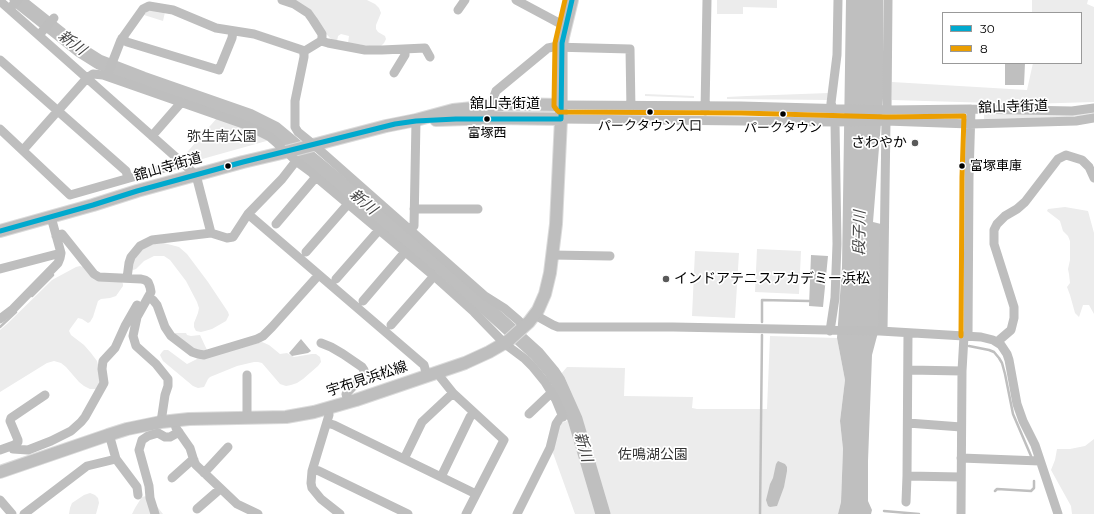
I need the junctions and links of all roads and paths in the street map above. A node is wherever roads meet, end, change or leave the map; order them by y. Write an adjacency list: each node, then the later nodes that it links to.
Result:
1 (282, 0): 16 (street)
2 (465, 0): 10 (street)
3 (516, 0): 12 (street)
4 (572, 0): 12 (main road, 宇布見浜松線)
5 (707, 0): 29 (street)
6 (838, 0): 31 (street)
7 (888, 0): 33 (street)
8 (0, 1): 9 (street)
9 (14, 4): 14 (street)
10 (458, 10)
11 (54, 18): 14 (street)
12 (566, 24): 17 (main road, 宇布見浜松線)
13 (233, 31): 15 (street); 15 (street); 19 (street)
14 (41, 33): 24 (street)
15 (122, 38): 23 (street)
16 (321, 41): 18 (street); 19 (street)
17 (562, 48): 26 (main road, 宇布見浜松線); 27 (street); 28 (street)
18 (405, 50): 20 (street); 22 (street)
19 (303, 52): 45 (street)
20 (430, 57)
21 (0, 60): 34 (street)
22 (394, 73)
23 (108, 75): 24 (street); 25 (street)
24 (87, 78): 34 (street); 44 (street)
25 (180, 102): 44 (street); 47 (street)
26 (561, 105): 27 (main road, 舘山寺街道); 28 (street, 舘山寺街道); 36 (main road, 宇布見浜松線)
27 (494, 106): 38 (main road, 舘山寺街道)
28 (631, 106): 29 (street, 舘山寺街道); 37 (street)
29 (705, 106): 31 (street, 舘山寺街道); 39 (street)
30 (1094, 108): 32 (street, 舘山寺街道)
31 (832, 109): 33 (street, 舘山寺街道)
32 (971, 109): 33 (street, 舘山寺街道); 42 (street)
33 (887, 110)
34 (58, 111): 46 (street); 51 (street)
35 (1094, 118): 42 (street, 舘山寺街道)
36 (561, 119): 37 (street, 舘山寺街道); 38 (main road, 舘山寺街道); 67 (main road, 宇布見浜松線)
37 (631, 119): 39 (street, 舘山寺街道)
38 (416, 120): 45 (main road, 舘山寺街道); 54 (street)
39 (705, 120): 40 (street, 舘山寺街道)
40 (834, 122): 41 (street, 舘山寺街道); 81 (street)
41 (886, 122): 42 (street, 舘山寺街道); 82 (street)
42 (970, 124): 84 (street)
43 (0, 129): 46 (street)
44 (152, 136): 48 (street)
45 (312, 146): 47 (main road, 舘山寺街道); 60 (street)
46 (23, 150): 51 (street)
47 (290, 154): 49 (main road, 舘山寺街道); 50 (street); 56 (street)
48 (182, 163): 49 (street); 51 (street)
49 (196, 175): 57 (main road, 舘山寺街道); 62 (street)
50 (316, 177): 53 (street); 58 (street)
51 (128, 178)
52 (1094, 178): 86 (street)
53 (348, 204): 59 (street); 64 (street)
54 (414, 208): 55 (street); 60 (street)
55 (478, 209)
56 (248, 214): 62 (street); 92 (street)
57 (51, 217): 61 (main road, 舘山寺街道); 63 (street)
58 (276, 224)
59 (379, 230): 65 (street); 73 (street)
60 (410, 230): 80 (street)
61 (0, 231)
62 (210, 233): 71 (street)
63 (56, 236): 66 (street); 71 (street)
64 (306, 252)
65 (405, 252): 70 (street); 76 (street)
66 (61, 253): 69 (street); 78 (street)
67 (552, 255): 68 (street); 77 (main road, 宇布見浜松線)
68 (610, 256)
69 (0, 269)
70 (434, 276): 79 (street); 85 (street)
71 (127, 278): 74 (street)
72 (316, 278): 75 (street)
73 (336, 279)
74 (150, 287): 75 (street); 108 (street)
75 (148, 297): 102 (street)
76 (363, 301)
77 (535, 315): 80 (main road, 宇布見浜松線); 81 (street)
78 (0, 319)
79 (391, 325)
80 (523, 327): 85 (main road, 宇布見浜松線)
81 (833, 331): 82 (street)
82 (882, 331): 83 (street)
83 (908, 333): 84 (street); 88 (street)
84 (964, 341): 86 (street); 89 (street)
85 (506, 342): 90 (main road, 宇布見浜松線); 94 (street)
86 (997, 342): 115 (street)
87 (321, 343): 96 (street)
88 (908, 370): 89 (street); 104 (street)
89 (962, 371): 105 (street)
90 (439, 372): 92 (main road, 宇布見浜松線); 93 (street)
91 (247, 375): 100 (street)
92 (427, 376): 96 (main road, 宇布見浜松線)
93 (453, 393): 98 (street); 113 (street)
94 (552, 393): 99 (street); 136 (street)
95 (45, 395): 108 (street)
96 (348, 402): 97 (main road, 宇布見浜松線)
97 (327, 408): 100 (main road, 宇布見浜松線); 103 (street)
98 (474, 412): 120 (street); 124 (street)
99 (529, 414)
100 (247, 417): 101 (main road, 宇布見浜松線)
101 (174, 420): 102 (main road, 宇布見浜松線); 106 (street)
102 (161, 422): 107 (main road, 宇布見浜松線)
103 (327, 423): 113 (street); 116 (street)
104 (908, 423): 105 (street); 119 (street)
105 (961, 427): 111 (street)
106 (178, 432): 114 (street); 132 (street)
107 (109, 434): 112 (street); 117 (main road, 宇布見浜松線)
108 (12, 446): 110 (street)
109 (228, 447): 118 (street)
110 (0, 450)
111 (961, 458): 115 (street); 122 (street)
112 (116, 459): 125 (street); 131 (street)
113 (404, 459): 120 (street)
114 (194, 460): 118 (street); 121 (street)
115 (1034, 461): 138 (street)
116 (313, 469): 129 (street); 134 (street)
117 (0, 472)
118 (204, 473): 123 (street)
119 (907, 476): 122 (street); 127 (street)
120 (441, 477): 124 (street)
121 (172, 478)
122 (961, 478): 137 (street)
123 (220, 489): 128 (street); 133 (street)
124 (476, 494): 135 (street)
125 (138, 495)
126 (0, 500): 130 (street)
127 (906, 502)
128 (197, 509)
129 (404, 513)
130 (12, 514)
131 (24, 514)
132 (155, 514)
133 (258, 514)
134 (340, 514)
135 (466, 514)
136 (517, 514)
137 (961, 514)
138 (1058, 514)

